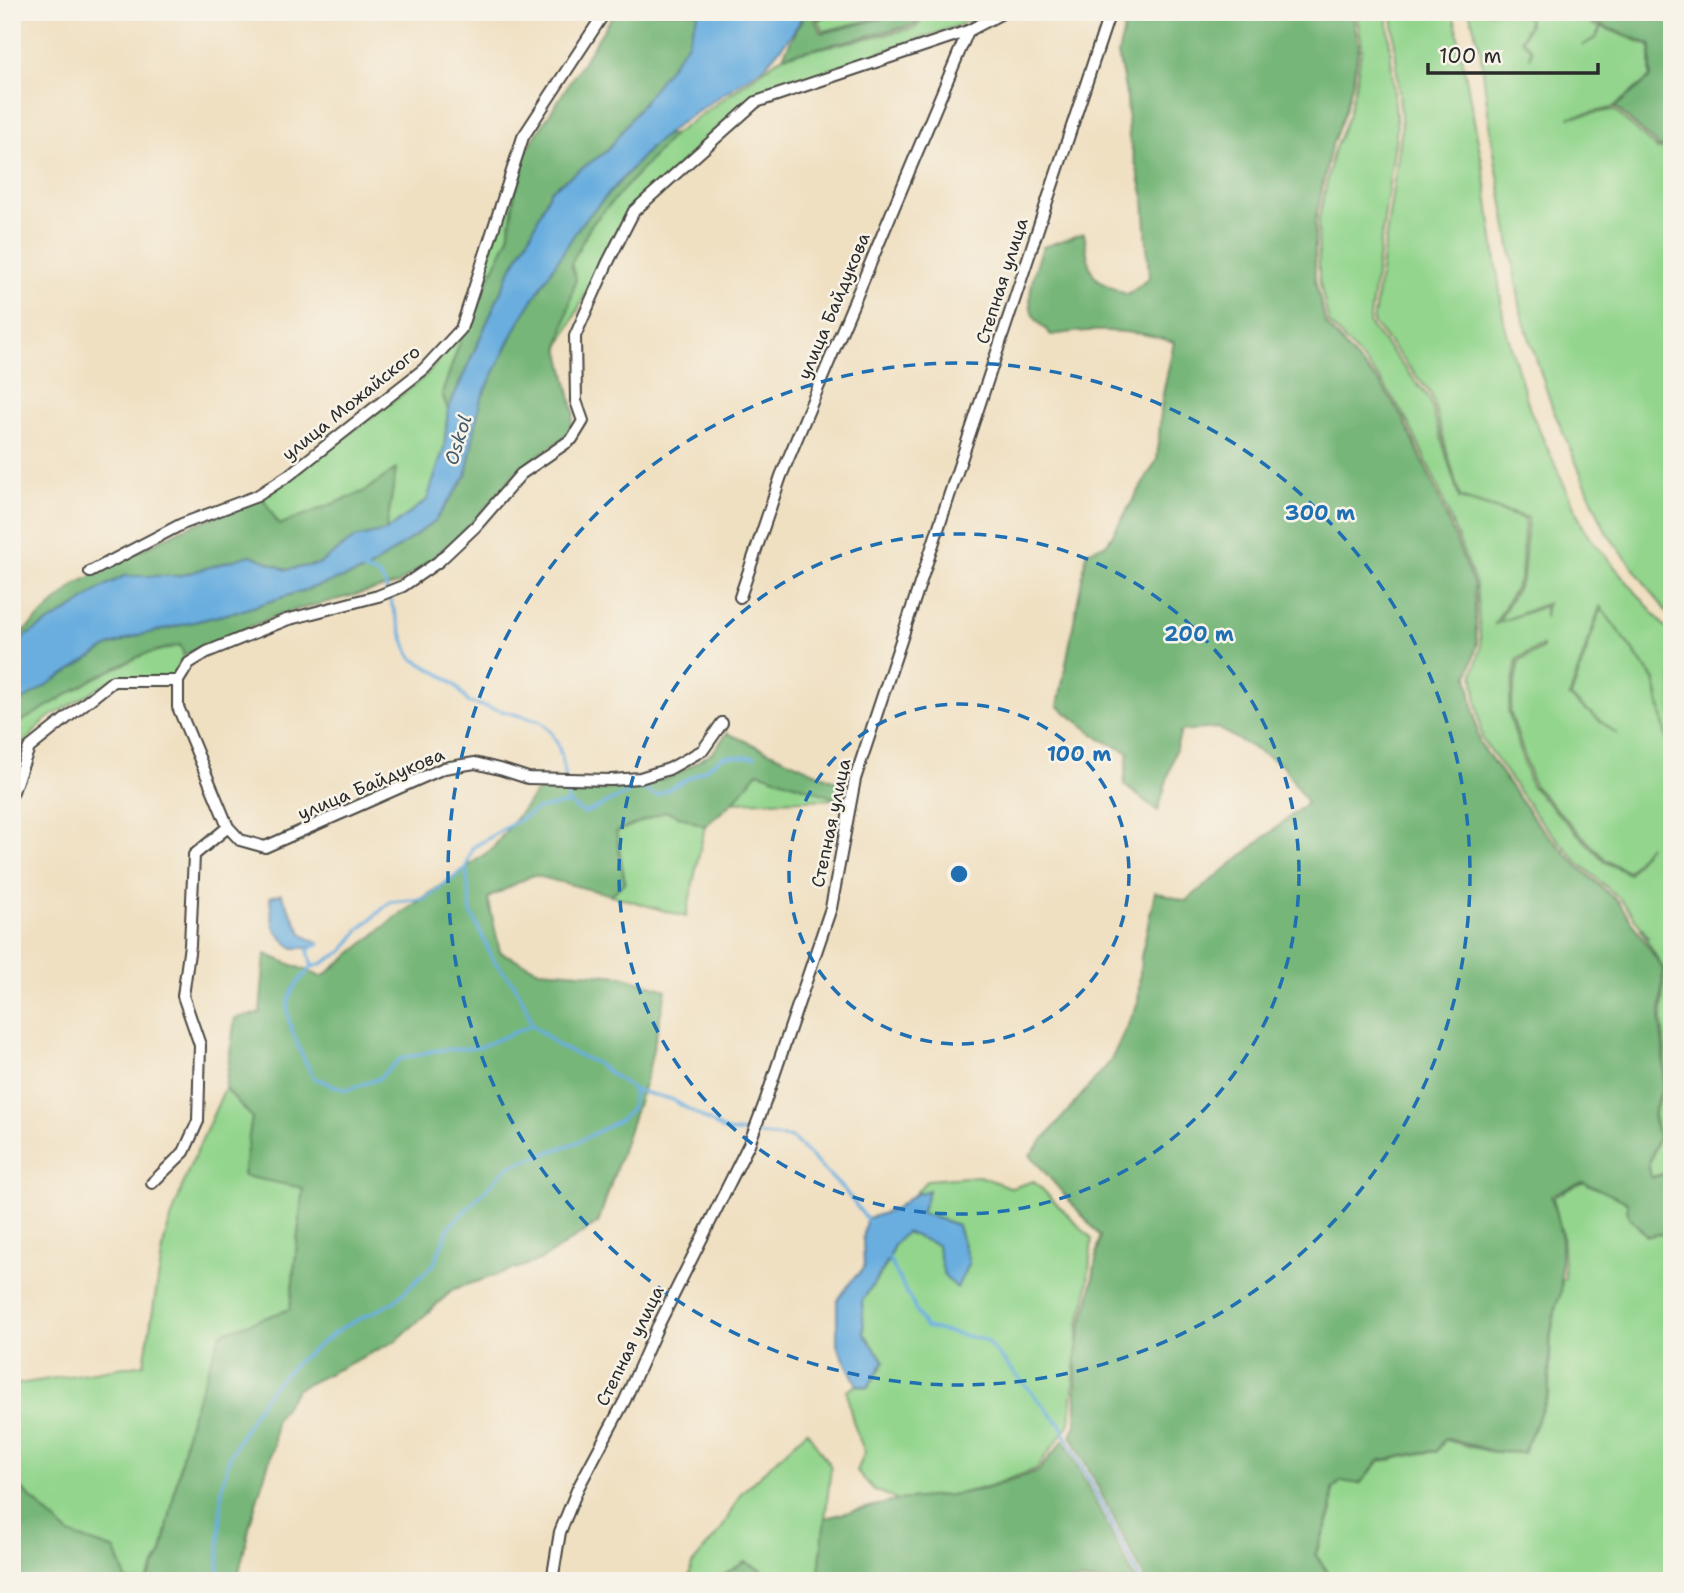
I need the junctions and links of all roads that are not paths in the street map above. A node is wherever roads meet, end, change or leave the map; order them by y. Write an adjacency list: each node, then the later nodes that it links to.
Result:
1 (605, 12): 5 (street, улица Можайского)
2 (1004, 12): 4 (street)
3 (1110, 12): 12 (street, Степная улица)
4 (968, 30): 6 (street, улица Байдукова); 7 (street)
5 (90, 572)
6 (740, 597)
7 (178, 681): 9 (street); 10 (street)
8 (722, 723): 10 (street, улица Байдукова)
9 (12, 794)
10 (228, 827): 11 (street)
11 (152, 1183)
12 (552, 1581)

